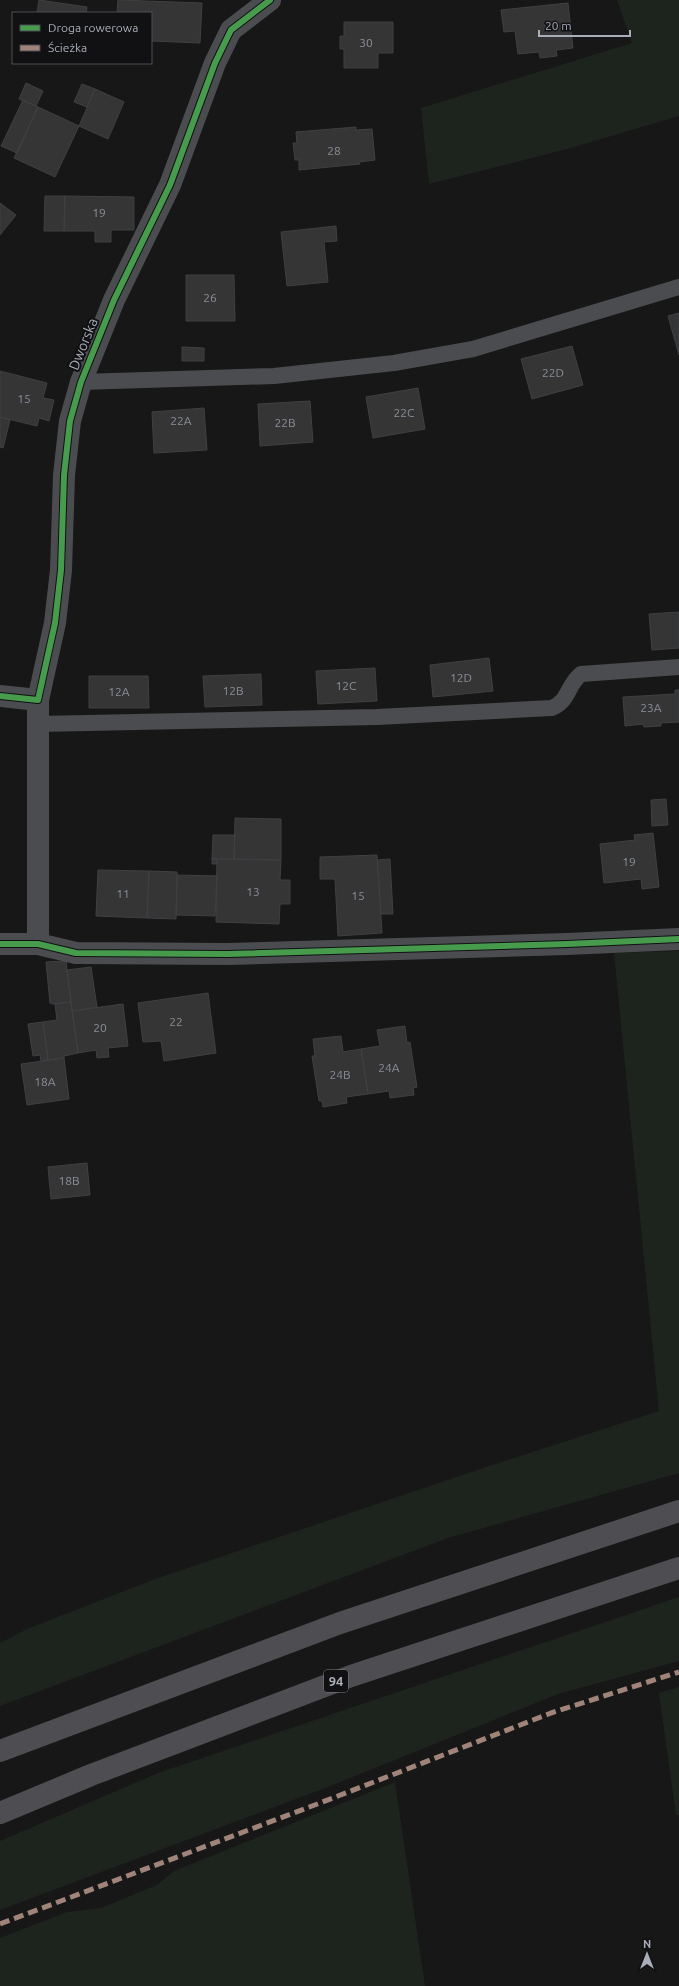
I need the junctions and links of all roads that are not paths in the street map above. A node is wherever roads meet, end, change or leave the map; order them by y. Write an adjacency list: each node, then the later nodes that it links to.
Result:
1 (270, 0): 3 (street, Dworska)
2 (679, 287): 3 (lane)
3 (81, 382): 6 (street, Dworska)
4 (679, 666): 7 (lane)
5 (0, 696): 6 (street)
6 (38, 700): 7 (street, Dworska)
7 (38, 724): 10 (street, Dworska)
8 (679, 939): 10 (street)
9 (0, 944): 10 (street)
10 (38, 944)
11 (679, 1511): 13 (highway)
12 (679, 1568): 14 (highway, 94)
13 (0, 1751)
14 (0, 1813)

